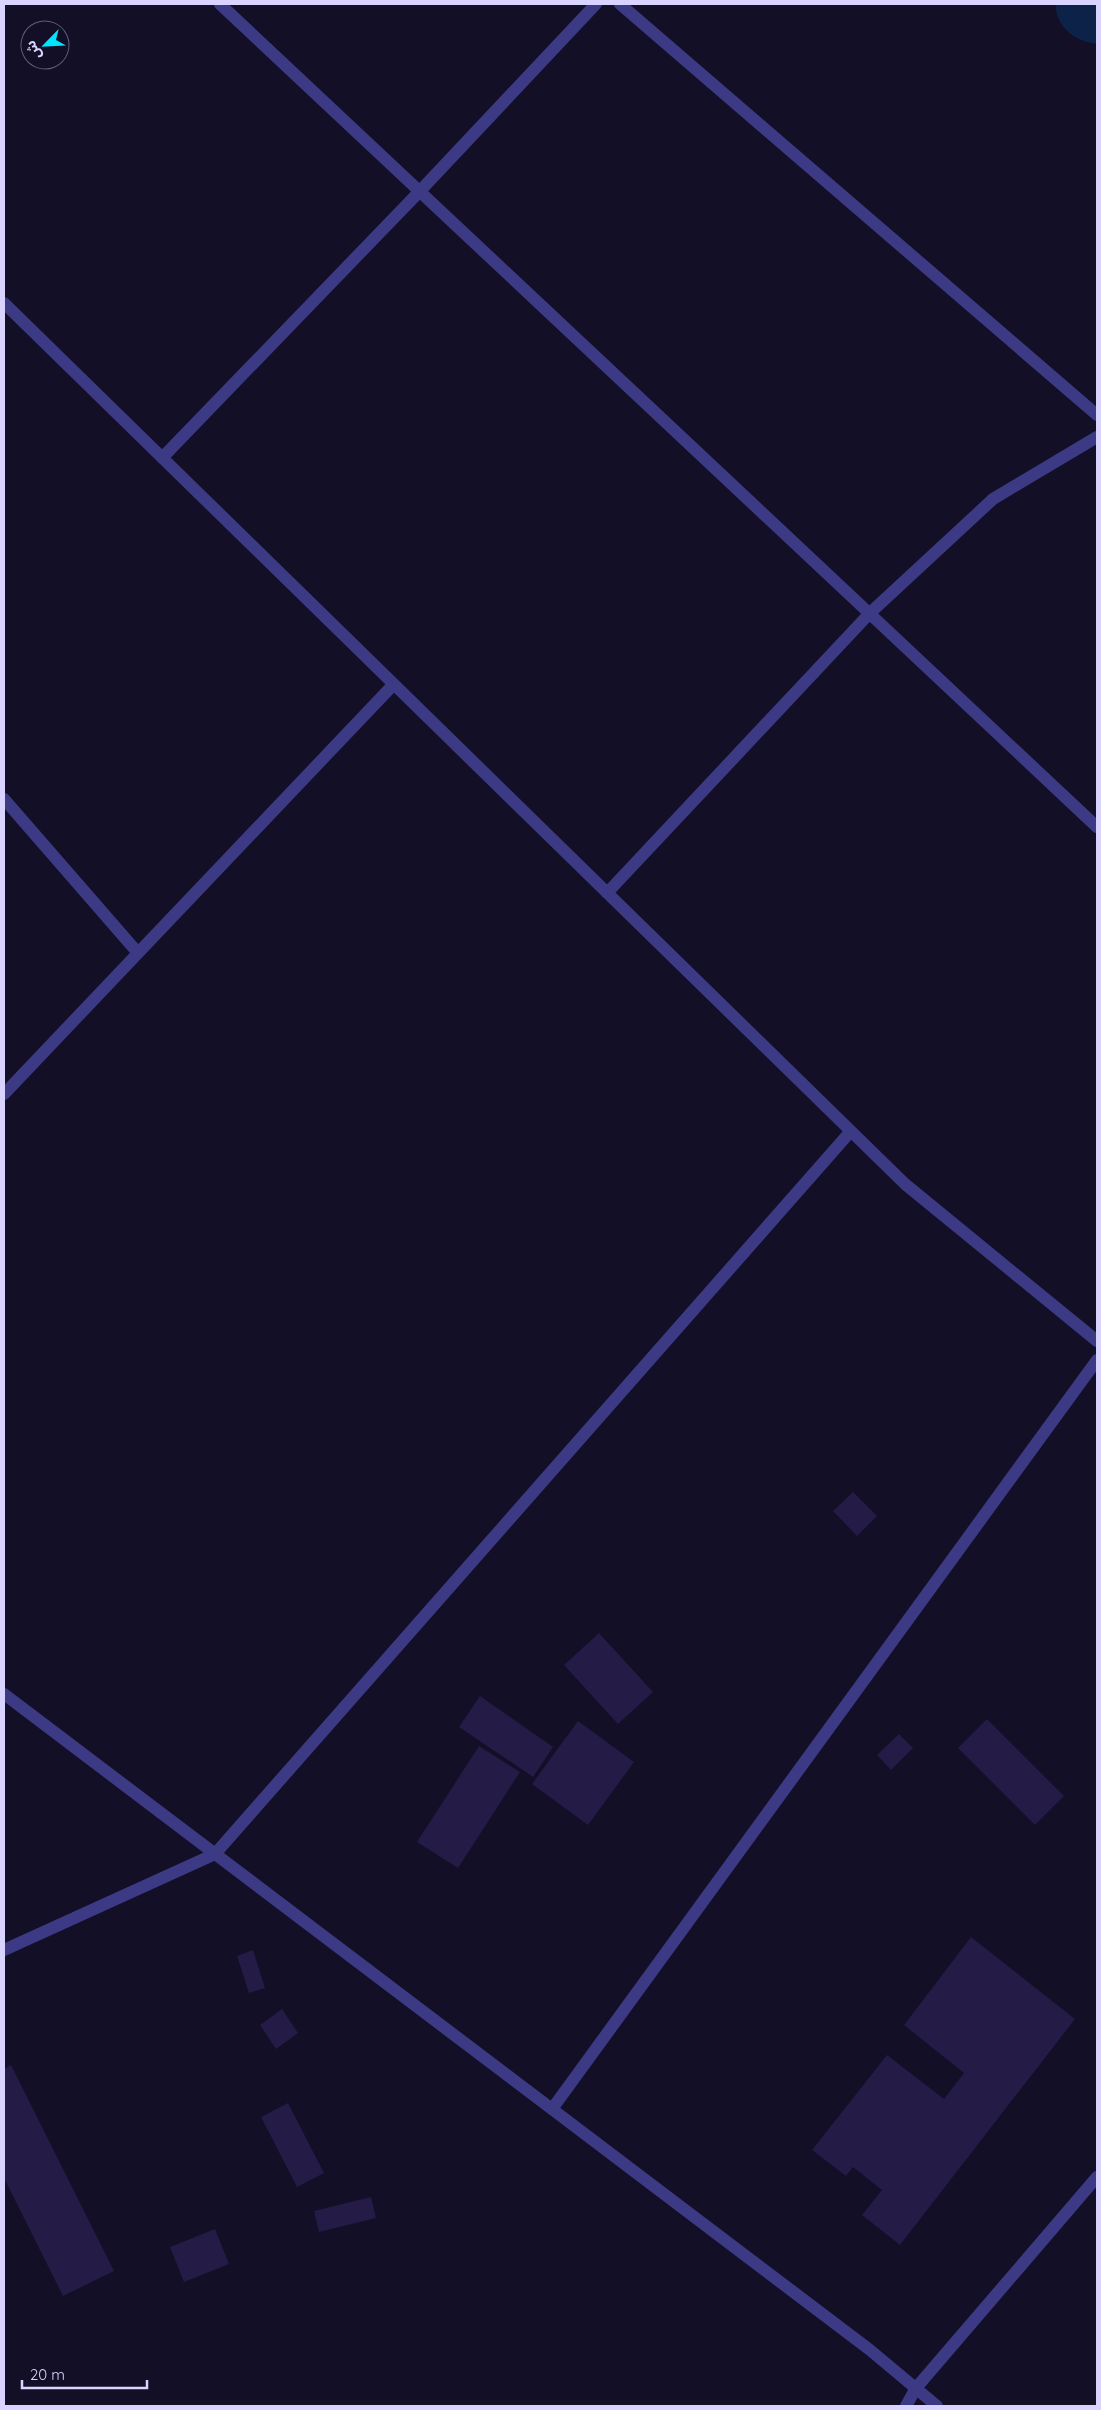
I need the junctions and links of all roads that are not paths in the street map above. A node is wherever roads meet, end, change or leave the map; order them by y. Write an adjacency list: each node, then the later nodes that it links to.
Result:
1 (220, 4): 4 (street)
2 (596, 4): 4 (street)
3 (620, 4): 6 (street)
4 (420, 191): 8 (street); 9 (street)
5 (4, 303): 8 (street)
6 (1097, 415)
7 (1097, 437): 9 (street)
8 (162, 458): 10 (street)
9 (870, 613): 12 (street); 13 (street)
10 (394, 684): 13 (street); 14 (street)
11 (4, 799): 14 (street)
12 (1097, 827)
13 (607, 893): 16 (street)
14 (138, 953): 15 (street)
15 (4, 1094)
16 (851, 1131): 17 (street); 20 (street)
17 (1097, 1342)
18 (1097, 1360): 22 (street)
19 (4, 1694): 20 (street)
20 (215, 1854): 21 (street); 22 (street)
21 (4, 1950)
22 (552, 2109): 24 (street)
23 (1097, 2177): 24 (street)
24 (916, 2388): 25 (street); 26 (street)
25 (906, 2406)
26 (937, 2406)

